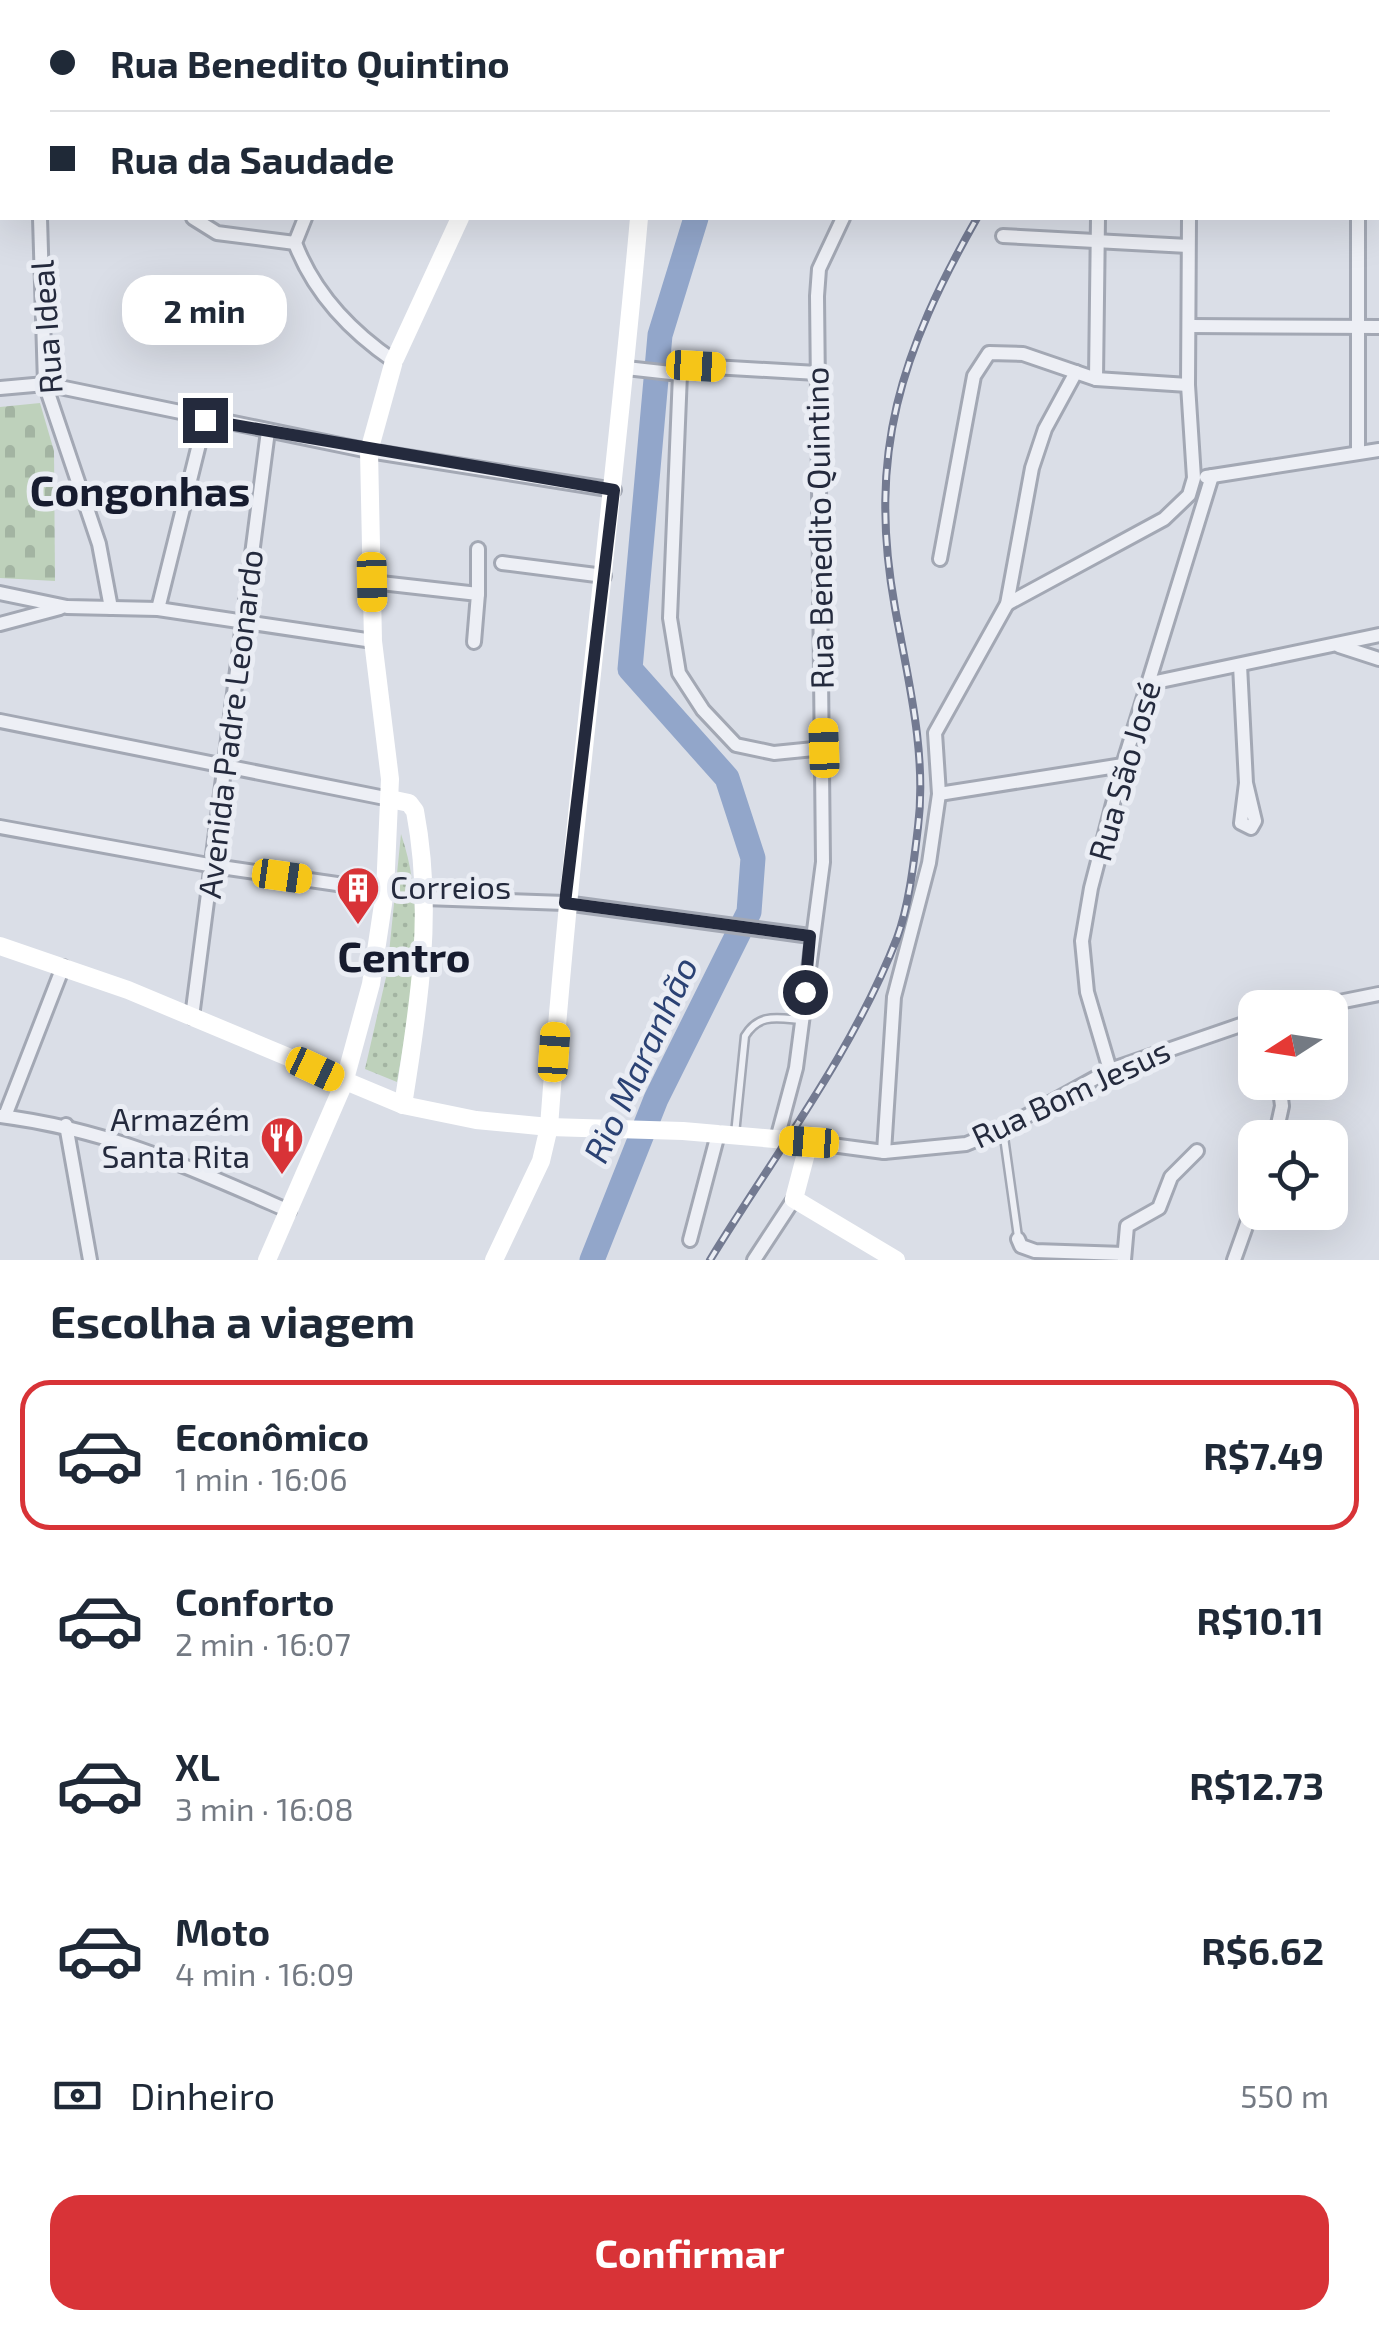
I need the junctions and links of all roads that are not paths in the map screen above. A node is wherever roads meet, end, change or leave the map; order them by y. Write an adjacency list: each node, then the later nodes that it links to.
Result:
1 (40, 220): 23 (street, Rua Ideal)
2 (196, 220): 11 (street)
3 (304, 220): 11 (street)
4 (459, 220): 17 (main road)
5 (639, 220): 18 (main road)
6 (843, 220): 20 (street, Rua Benedito Quintino)
7 (1098, 220): 12 (street)
8 (1189, 220): 13 (street)
9 (1358, 220): 15 (street)
10 (1003, 236): 12 (street)
11 (295, 243): 17 (street)
12 (1099, 244): 13 (street); 22 (street)
13 (1188, 246): 14 (street)
14 (1190, 326): 15 (street); 24 (street)
15 (1357, 327): 16 (street); 30 (street)
16 (1379, 327)
17 (394, 360): 29 (main road)
18 (632, 369): 21 (street); 33 (main road)
19 (1076, 372): 22 (street); 35 (street); 41 (street)
20 (817, 373): 21 (street); 55 (street, Rua Benedito Quintino)
21 (680, 374): 55 (street)
22 (1096, 379): 24 (street)
23 (45, 384): 25 (street); 26 (street); 43 (street, Rua Ideal)
24 (1188, 385): 32 (street)
25 (0, 388)
26 (205, 420): 27 (street); 44 (street)
27 (268, 431): 29 (street); 45 (street, Avenida Padre Leonardo)
28 (1379, 450): 30 (street)
29 (369, 451): 33 (street); 38 (main road)
30 (1358, 452): 31 (street)
31 (1212, 476): 32 (street); 53 (street, Rua São José)
32 (1194, 478): 41 (street)
33 (614, 490): 37 (main road)
34 (478, 549): 40 (street)
35 (940, 558)
36 (502, 563): 37 (street)
37 (604, 576): 65 (main road)
38 (372, 582): 40 (street); 48 (main road)
39 (0, 593): 42 (street)
40 (478, 594): 49 (street)
41 (1007, 604): 59 (street)
42 (66, 607): 43 (street); 46 (street)
43 (112, 608): 44 (street)
44 (158, 609): 45 (street)
45 (244, 622): 48 (street); 57 (street, Avenida Padre Leonardo)
46 (0, 624)
47 (1379, 635): 50 (street)
48 (373, 641): 60 (main road)
49 (474, 642)
50 (1336, 645): 51 (street); 52 (street)
51 (1379, 660)
52 (1240, 665): 53 (street); 58 (street)
53 (1151, 684): 56 (street, Rua São José)
54 (0, 722): 57 (street)
55 (824, 748): 66 (street, Rua Benedito Quintino)
56 (1123, 764): 59 (street); 74 (street, Rua São José)
57 (225, 766): 60 (street); 62 (street, Avenida Padre Leonardo)
58 (1246, 783)
59 (939, 794): 85 (street)
60 (390, 799): 63 (main road); 64 (main road)
61 (0, 827): 62 (street)
62 (214, 866): 63 (street); 71 (street, Avenida Padre Leonardo)
63 (385, 891): 75 (main road)
64 (424, 898): 65 (street); 76 (main road)
65 (565, 903): 66 (street); 79 (main road)
66 (810, 936): 72 (street, Rua Benedito Quintino)
67 (0, 946): 68 (main road)
68 (62, 968): 71 (main road); 77 (street)
69 (1379, 994): 70 (street)
70 (1348, 1000)
71 (192, 1017): 75 (main road)
72 (802, 1020): 81 (lane); 82 (street, Rua Benedito Quintino)
73 (1238, 1026): 74 (street, Rua Bom Jesus)
74 (1110, 1070): 80 (street, Rua Bom Jesus)
75 (344, 1083): 76 (main road); 87 (main road)
76 (403, 1105): 79 (main road)
77 (2, 1116): 78 (street)
78 (66, 1125): 87 (street); 92 (street)
79 (548, 1128): 81 (main road); 94 (main road)
80 (1003, 1129): 85 (street, Rua Bom Jesus); 89 (lane)
81 (726, 1135): 82 (main road); 90 (street)
82 (777, 1139): 83 (main road)
83 (809, 1142): 85 (street, Rua Bom Jesus); 86 (main road)
84 (1197, 1151): 91 (street)
85 (884, 1152)
86 (794, 1199): 95 (street); 96 (main road)
87 (289, 1211): 93 (main road)
88 (1245, 1230): 97 (street)
89 (1018, 1239): 91 (street)
90 (690, 1240)
91 (1124, 1257)
92 (90, 1260)
93 (267, 1260)
94 (494, 1260)
95 (754, 1260)
96 (896, 1260)
97 (1234, 1260)

